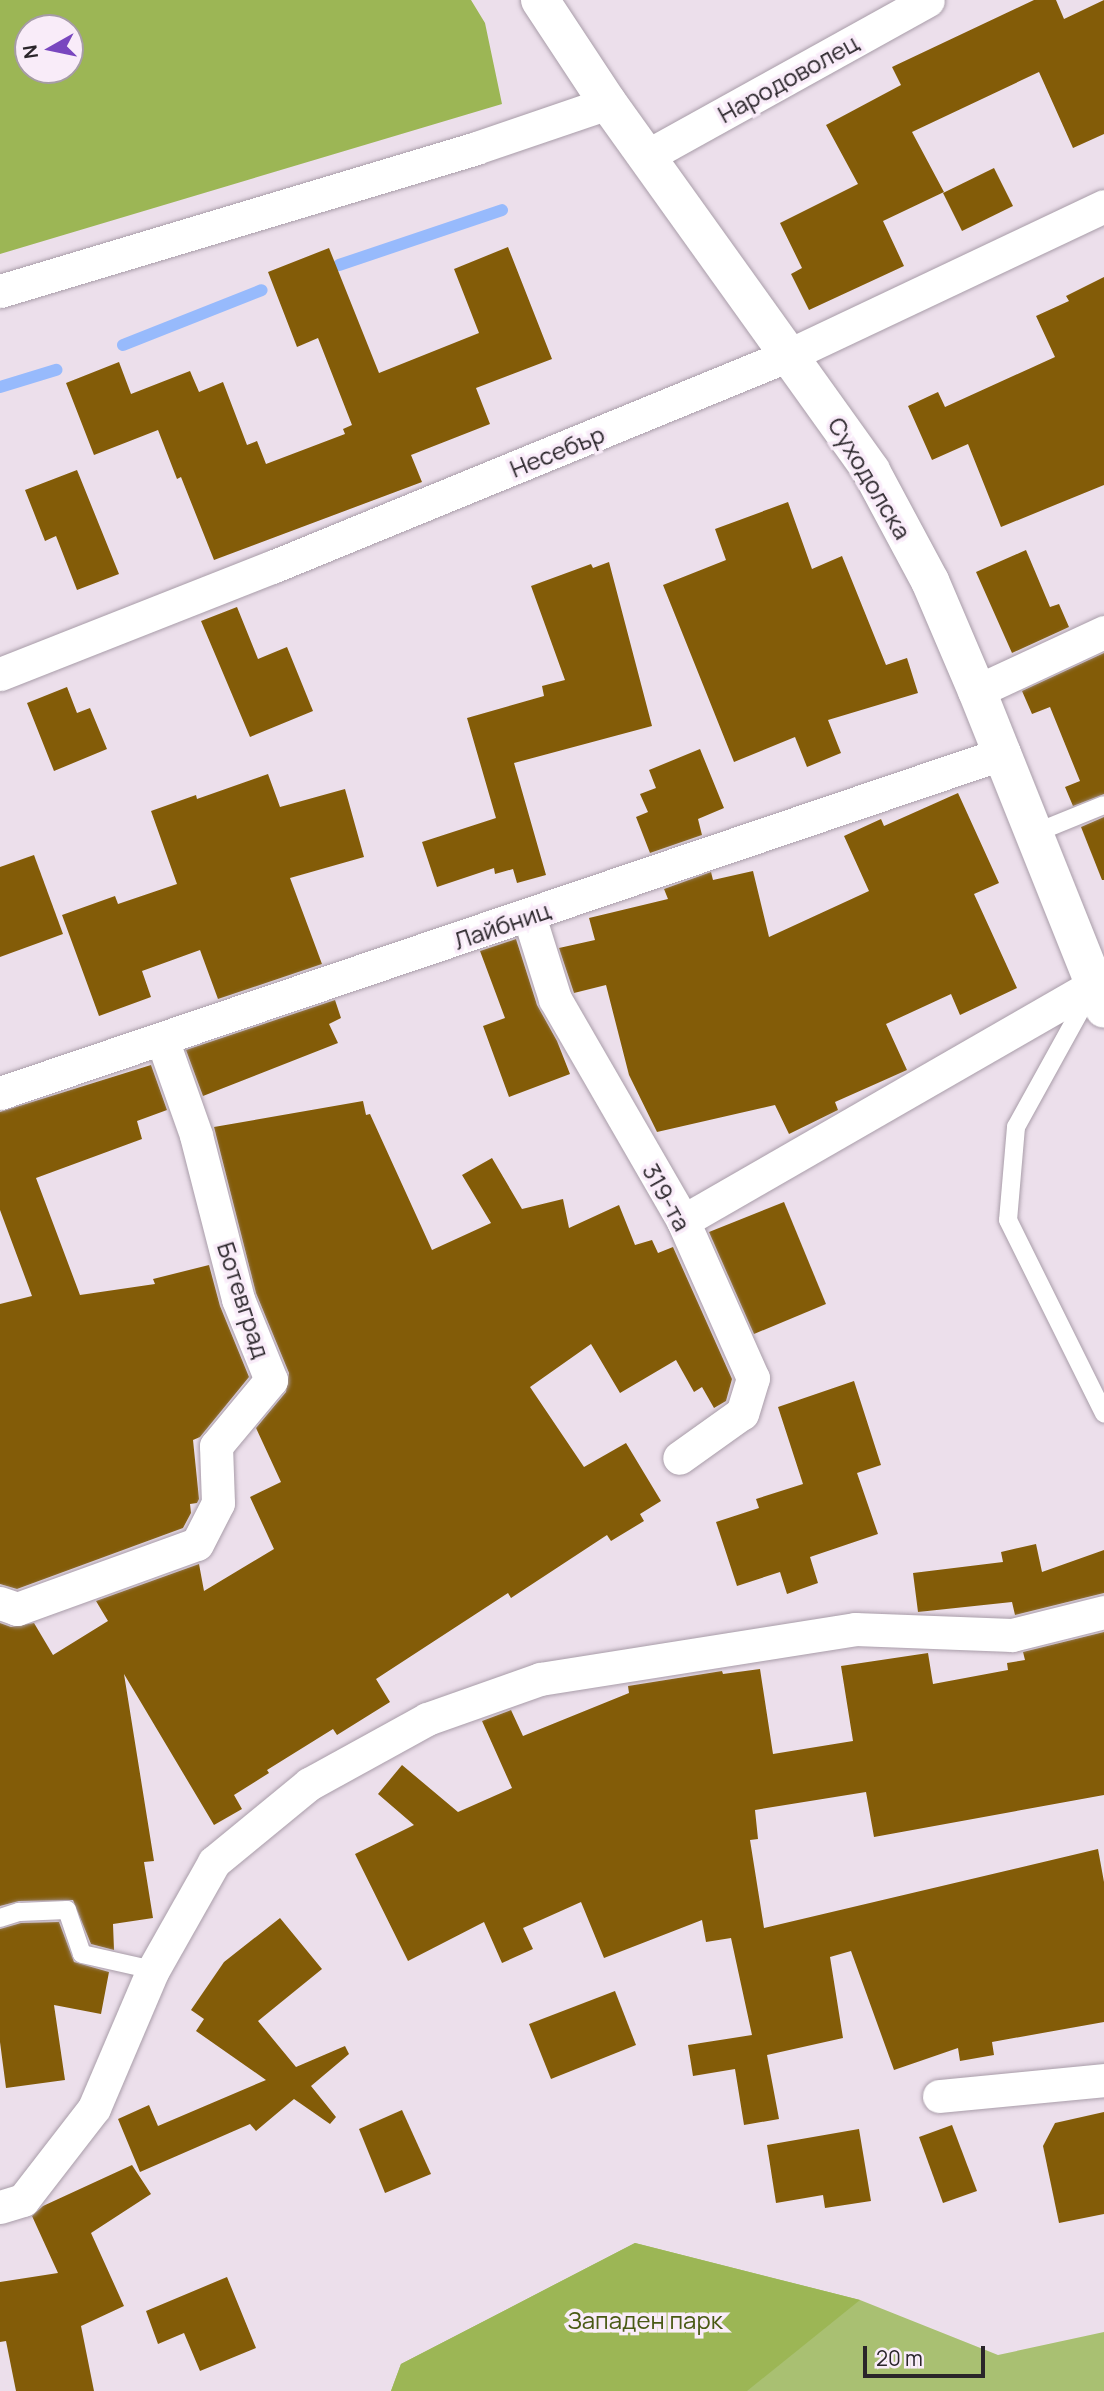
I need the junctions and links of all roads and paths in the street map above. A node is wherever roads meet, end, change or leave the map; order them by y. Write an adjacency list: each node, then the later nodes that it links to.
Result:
1 (540, 0): 3 (street, Суходолска)
2 (928, 0): 4 (street, Народоволец)
3 (608, 103): 4 (street, Суходолска); 6 (street)
4 (647, 156): 7 (street, Суходолска)
5 (1104, 206): 7 (street, Несебър)
6 (0, 291)
7 (789, 355): 9 (street, Несебър); 10 (street, Суходолска)
8 (1104, 632): 10 (street)
9 (0, 674)
10 (977, 691): 11 (street, Суходолска)
11 (1004, 753): 13 (street, Суходолска); 14 (street, Лайбниц)
12 (1104, 805): 13 (lane)
13 (1035, 833): 15 (street, Суходолска)
14 (529, 916): 16 (street, Лайбниц); 18 (street, 319-та)
15 (1099, 997): 18 (street); 19 (lane)
16 (162, 1040): 17 (street, Лайбниц); 21 (street, Ботевград)
17 (0, 1093)
18 (682, 1221): 20 (street, 319-та)
19 (1104, 1413)
20 (679, 1458)
21 (0, 1603)
22 (1104, 1612): 24 (street)
23 (0, 1918): 24 (lane)
24 (153, 1970): 27 (street)
25 (1104, 2080): 26 (street)
26 (939, 2096)
27 (0, 2207)

